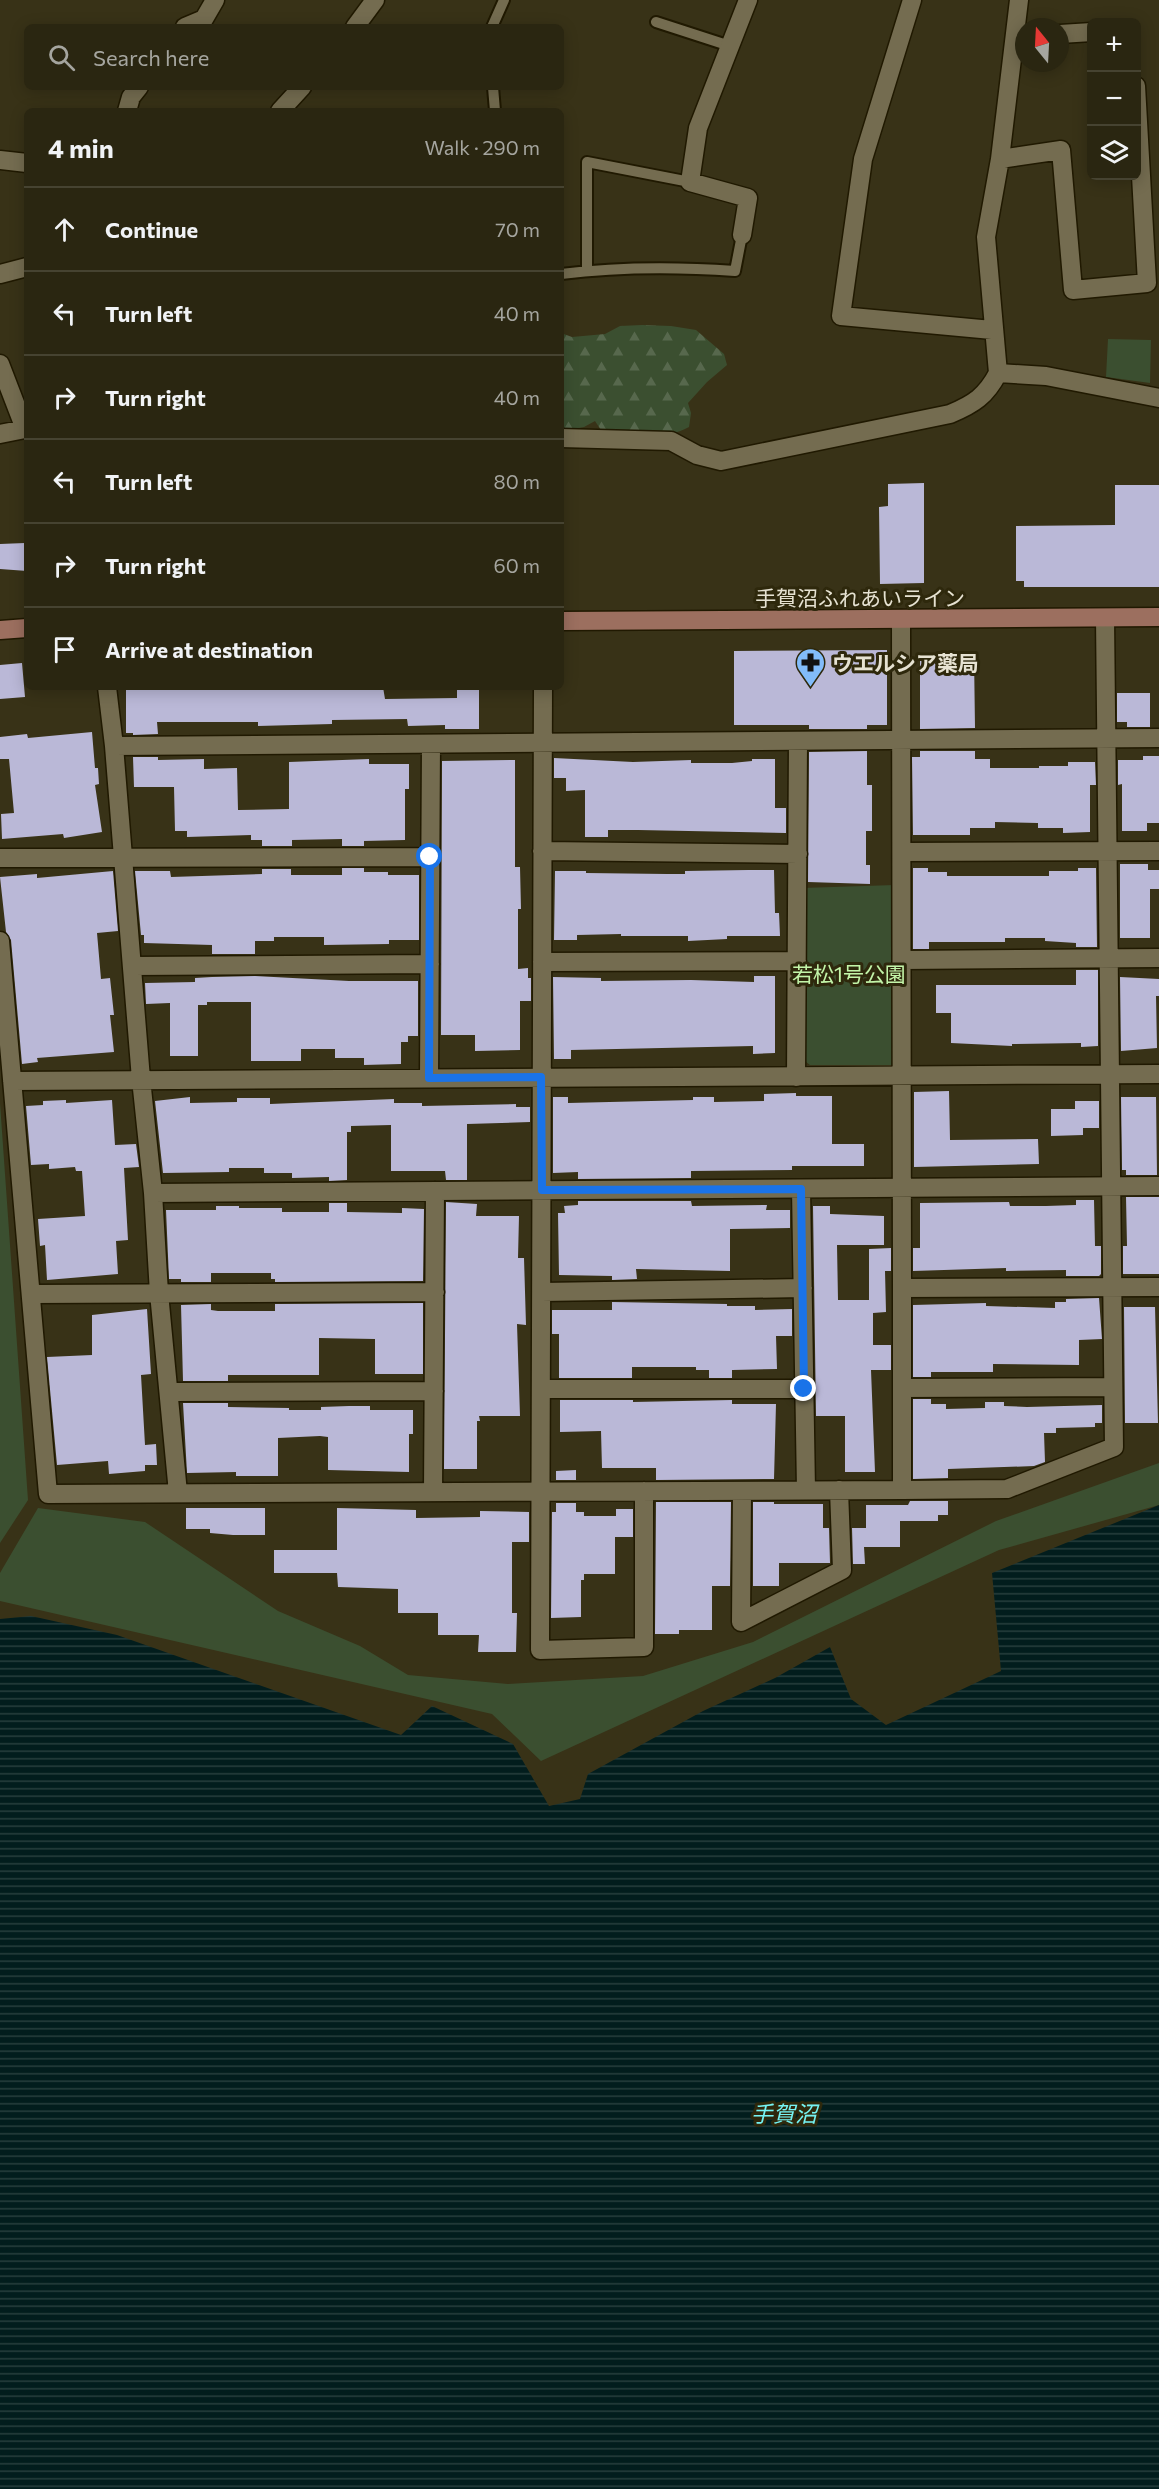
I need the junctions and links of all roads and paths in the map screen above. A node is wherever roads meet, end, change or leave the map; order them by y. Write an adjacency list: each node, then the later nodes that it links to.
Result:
1 (215, 0): 9 (street)
2 (375, 0): 10 (street)
3 (504, 0): 11 (lane)
4 (748, 0): 14 (street)
5 (912, 0): 32 (street)
6 (1019, 0): 7 (street)
7 (1019, 18)
8 (656, 22): 14 (lane)
9 (192, 24)
10 (357, 24)
11 (493, 24)
12 (1087, 32): 13 (street)
13 (1069, 33)
14 (730, 46): 26 (street)
15 (1015, 58): 23 (street)
16 (137, 90): 19 (street)
17 (299, 90): 20 (street)
18 (493, 90): 21 (lane)
19 (128, 108)
20 (283, 108)
21 (495, 108)
22 (1139, 126): 23 (street)
23 (1000, 159): 32 (street)
24 (0, 160): 25 (street)
25 (24, 163)
26 (690, 182): 27 (street); 29 (lane)
27 (742, 235): 29 (lane)
28 (24, 268): 30 (street)
29 (587, 271): 31 (lane)
30 (0, 274)
31 (564, 274)
32 (992, 330): 34 (street)
33 (0, 364): 36 (street)
34 (998, 373): 35 (street); 39 (street)
35 (1159, 398)
36 (24, 423)
37 (24, 428): 38 (street)
38 (0, 434)
39 (564, 438)
40 (1159, 617): 41 (street, 手賀沼ふれあいライン)
41 (1105, 618): 42 (street, 手賀沼ふれあいライン); 48 (street)
42 (901, 619): 43 (street, 手賀沼ふれあいライン); 51 (street)
43 (564, 621)
44 (24, 628): 45 (street)
45 (0, 630)
46 (107, 690): 54 (street)
47 (543, 690): 52 (street)
48 (1107, 738): 49 (street); 51 (street); 56 (street)
49 (1159, 738)
50 (798, 741): 51 (street); 52 (street); 59 (street)
51 (903, 741): 58 (street)
52 (542, 743): 53 (street); 55 (street)
53 (431, 744): 54 (street); 60 (street)
54 (114, 746): 62 (street)
55 (542, 851): 59 (street); 68 (street)
56 (1109, 851): 57 (street); 58 (street); 64 (street)
57 (1159, 851)
58 (903, 852): 66 (street)
59 (798, 854): 67 (street)
60 (430, 857): 62 (street); 69 (street)
61 (0, 858): 62 (street)
62 (123, 858): 70 (street)
63 (0, 941): 78 (street)
64 (1109, 958): 65 (street); 66 (street); 71 (street)
65 (1159, 958)
66 (903, 960): 73 (street)
67 (797, 961): 68 (street); 75 (street)
68 (542, 962): 74 (street)
69 (430, 964): 70 (street); 76 (street)
70 (132, 966): 77 (street)
71 (1110, 1074): 72 (street); 73 (street); 79 (street)
72 (1159, 1074)
73 (902, 1076): 75 (street); 82 (street)
74 (541, 1077): 75 (street); 76 (street); 83 (street)
75 (796, 1077)
76 (429, 1078): 77 (street)
77 (141, 1079): 78 (street); 85 (street)
78 (12, 1082): 93 (street)
79 (1110, 1186): 80 (street); 82 (street); 89 (street)
80 (1159, 1186)
81 (801, 1189): 82 (street); 83 (street); 87 (street)
82 (902, 1189): 88 (street)
83 (542, 1190): 84 (street); 91 (street)
84 (435, 1191): 85 (street); 90 (street)
85 (153, 1193): 92 (street)
86 (1159, 1287): 89 (street)
87 (803, 1288): 91 (street); 97 (street)
88 (902, 1288): 89 (street); 95 (street)
89 (1112, 1288): 94 (street)
90 (435, 1292): 92 (street); 98 (street)
91 (542, 1292): 96 (street)
92 (159, 1293): 93 (street); 99 (street)
93 (33, 1294): 107 (street)
94 (1113, 1387): 95 (street); 102 (street)
95 (902, 1388): 102 (street)
96 (541, 1389): 97 (street); 106 (street)
97 (804, 1389): 100 (street)
98 (434, 1391): 99 (street); 105 (street)
99 (169, 1392): 107 (street)
100 (806, 1490): 101 (street); 104 (street)
101 (839, 1490): 102 (street); 104 (street)
102 (902, 1490)
103 (644, 1491): 104 (street); 106 (street); 106 (street)
104 (742, 1491)
105 (434, 1492): 106 (street); 107 (street)
106 (541, 1492)
107 (178, 1493)

